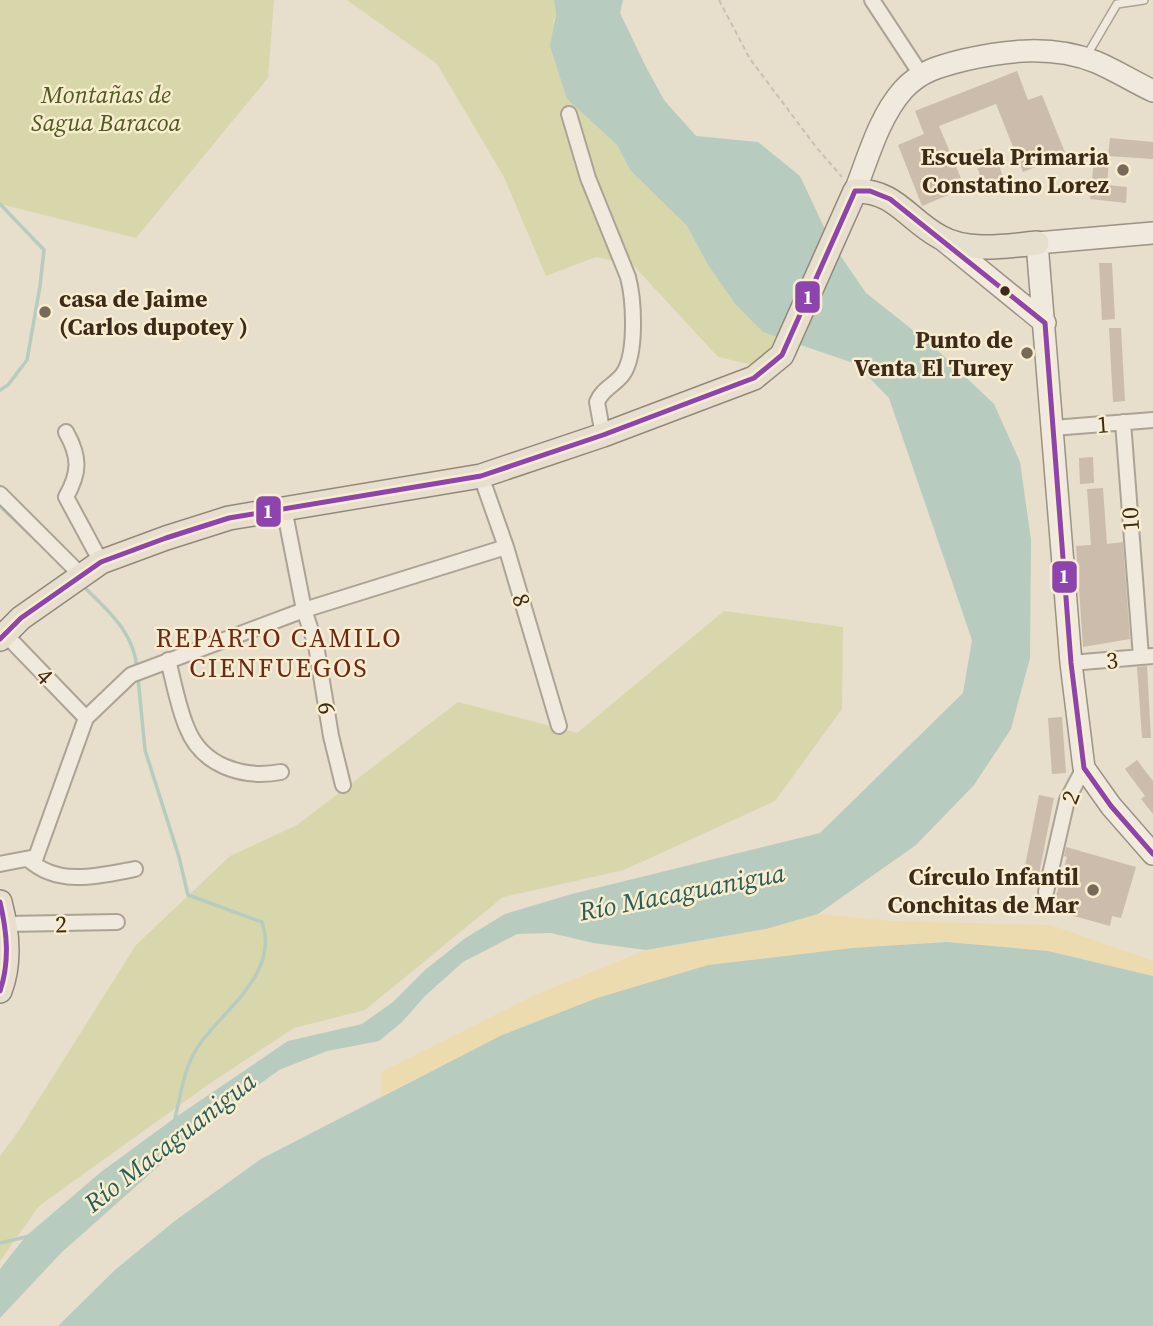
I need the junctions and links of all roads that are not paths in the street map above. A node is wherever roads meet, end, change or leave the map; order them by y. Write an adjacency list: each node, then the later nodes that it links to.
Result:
1 (872, 0): 4 (street)
2 (1144, 0): 3 (lane)
3 (1084, 59): 4 (main road); 5 (main road)
4 (920, 73): 7 (main road)
5 (1153, 91)
6 (569, 114): 16 (street)
7 (855, 191): 9 (main road); 16 (main road)
8 (1153, 233): 10 (main road)
9 (940, 238): 10 (main road); 11 (main road)
10 (1037, 243): 11 (main road, 2)
11 (1045, 323): 14 (main road, 2)
12 (1153, 420): 13 (street, 1)
13 (1123, 422): 14 (street, 1); 25 (street, 10)
14 (1053, 428): 27 (main road, 2)
15 (66, 432): 21 (street)
16 (603, 435): 17 (main road)
17 (481, 476): 19 (main road); 20 (street, 8)
18 (0, 494): 22 (street)
19 (284, 508): 21 (main road); 23 (street, 6)
20 (506, 547): 23 (street); 29 (street, 8)
21 (102, 562): 22 (main road)
22 (77, 579): 24 (main road)
23 (304, 610): 26 (street); 32 (street, 6)
24 (3, 637): 28 (street, 4)
25 (1147, 657): 27 (street, 3)
26 (168, 660): 28 (street); 31 (street)
27 (1071, 663): 30 (main road, 2)
28 (86, 718): 34 (street)
29 (559, 726)
30 (1084, 768): 33 (main road); 37 (street, 2)
31 (281, 772)
32 (344, 785)
33 (1153, 854)
34 (28, 859): 35 (street); 36 (street)
35 (0, 864)
36 (135, 869)
37 (1046, 892)
38 (3, 913): 39 (street, 2); 40 (main road)
39 (117, 922)
40 (0, 992)

